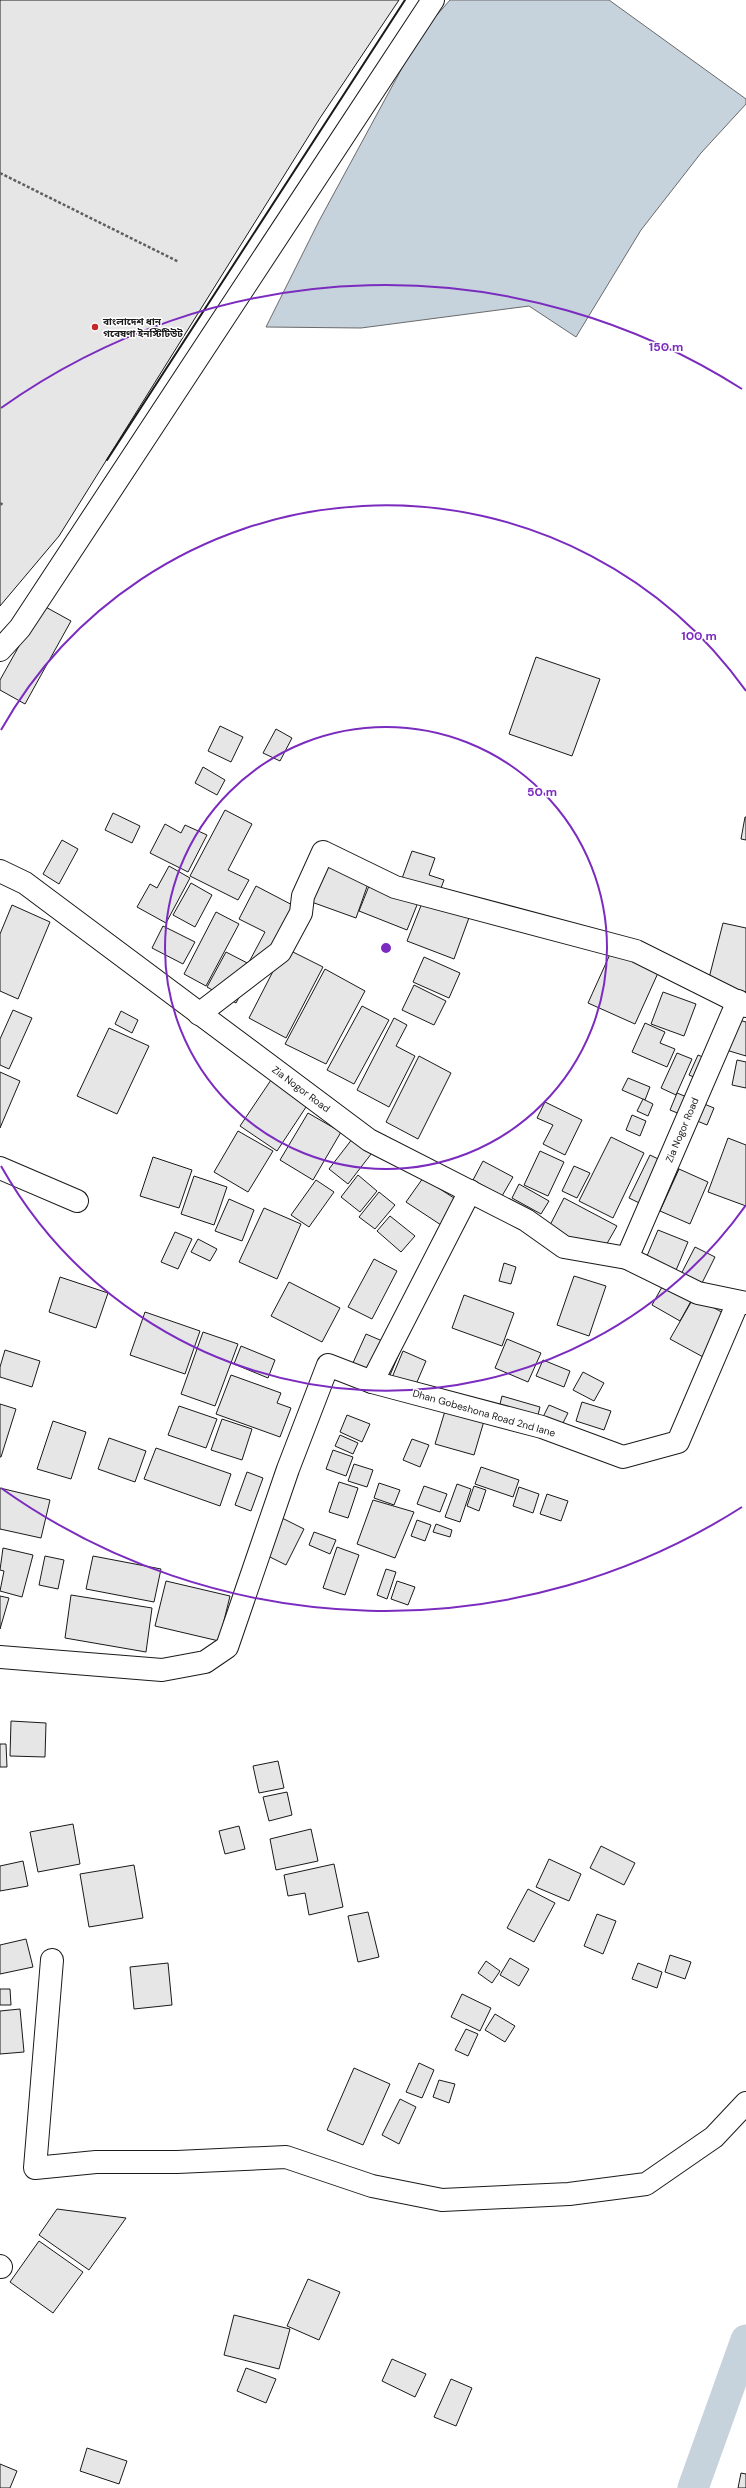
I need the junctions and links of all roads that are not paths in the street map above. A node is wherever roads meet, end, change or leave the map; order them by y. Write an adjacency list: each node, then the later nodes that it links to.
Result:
1 (433, 0): 2 (street)
2 (0, 650)
3 (0, 871): 5 (street, Zia Nogor Road)
4 (742, 1004): 5 (street); 9 (street, Zia Nogor Road)
5 (199, 1014): 7 (street, Zia Nogor Road)
6 (0, 1168): 8 (street)
7 (470, 1191): 9 (street, Zia Nogor Road); 11 (street)
8 (77, 1201)
9 (627, 1258): 10 (street, Zia Nogor Road)
10 (742, 1302): 11 (street, Dhan Gobeshona Road 2nd lane)
11 (372, 1382): 12 (street, Dhan Gobeshona Road 2nd lane)
12 (0, 1657)
13 (52, 1960): 14 (street)
14 (746, 2104)

